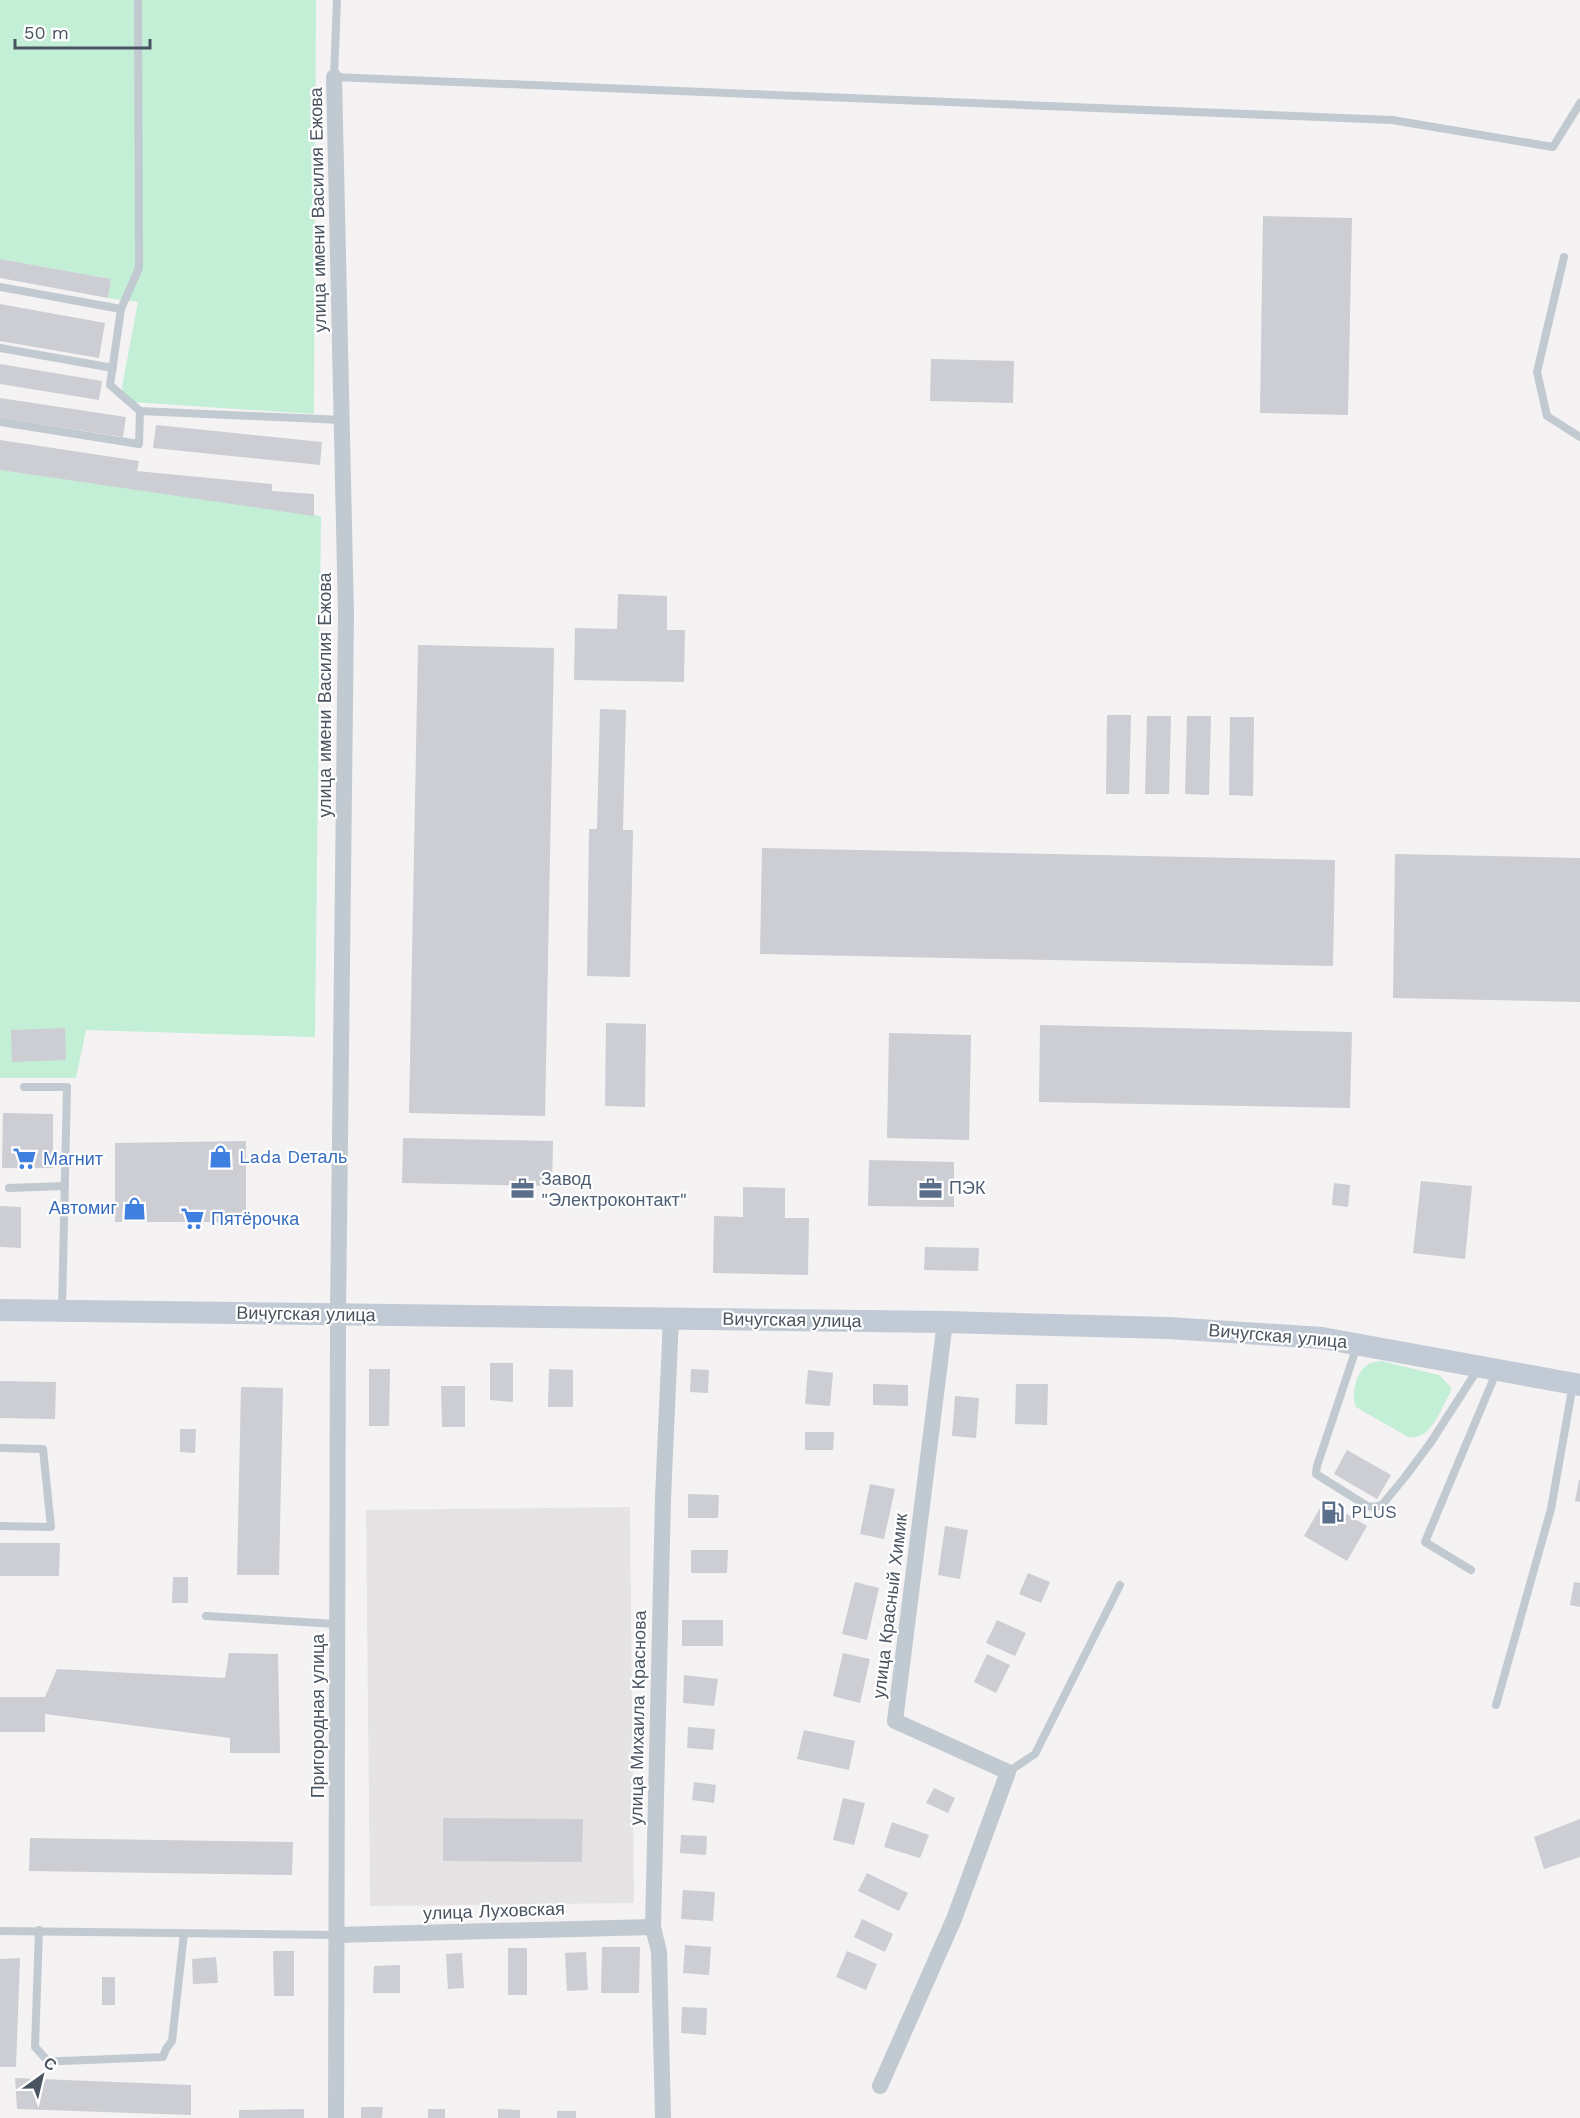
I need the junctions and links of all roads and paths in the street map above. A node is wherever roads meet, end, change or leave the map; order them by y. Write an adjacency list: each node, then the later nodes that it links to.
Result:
1 (138, 0): 7 (lane)
2 (337, 0): 3 (lane)
3 (334, 77): 4 (lane); 11 (street, улица имени Василия Ежова)
4 (1580, 103)
5 (1564, 257): 13 (lane)
6 (0, 287): 7 (lane)
7 (121, 309): 9 (lane)
8 (0, 348): 9 (lane)
9 (113, 368): 10 (lane)
10 (140, 411): 11 (lane); 12 (lane)
11 (342, 420): 19 (street, улица имени Василия Ежова)
12 (0, 422)
13 (1580, 437)
14 (24, 1087): 15 (lane)
15 (65, 1186): 16 (lane); 18 (lane)
16 (9, 1188)
17 (0, 1310): 18 (main road, Вичугская улица)
18 (63, 1311): 19 (main road, Вичугская улица)
19 (338, 1314): 20 (main road, Вичугская улица); 30 (street, Пригородная улица)
20 (671, 1318): 21 (main road, Вичугская улица); 33 (street, улица Михаила Краснова)
21 (945, 1322): 22 (main road, Вичугская улица); 32 (street, улица Красный Химик)
22 (1358, 1343): 23 (main road, Вичугская улица); 23 (lane)
23 (1489, 1368): 24 (main road, Вичугская улица); 27 (lane)
24 (1576, 1384): 31 (lane)
25 (0, 1448): 26 (lane)
26 (0, 1526)
27 (1471, 1570)
28 (1120, 1585): 32 (lane)
29 (206, 1616): 30 (lane)
30 (338, 1624): 37 (street, Пригородная улица)
31 (1496, 1706)
32 (1008, 1772): 38 (street)
33 (652, 1927): 37 (street, улица Луховская); 40 (street, улица Михаила Краснова)
34 (39, 1930): 35 (lane); 36 (lane); 36 (lane)
35 (0, 1931)
36 (184, 1933): 37 (lane)
37 (336, 1935): 39 (street, Пригородная улица)
38 (880, 2086)
39 (336, 2118)
40 (663, 2118)

